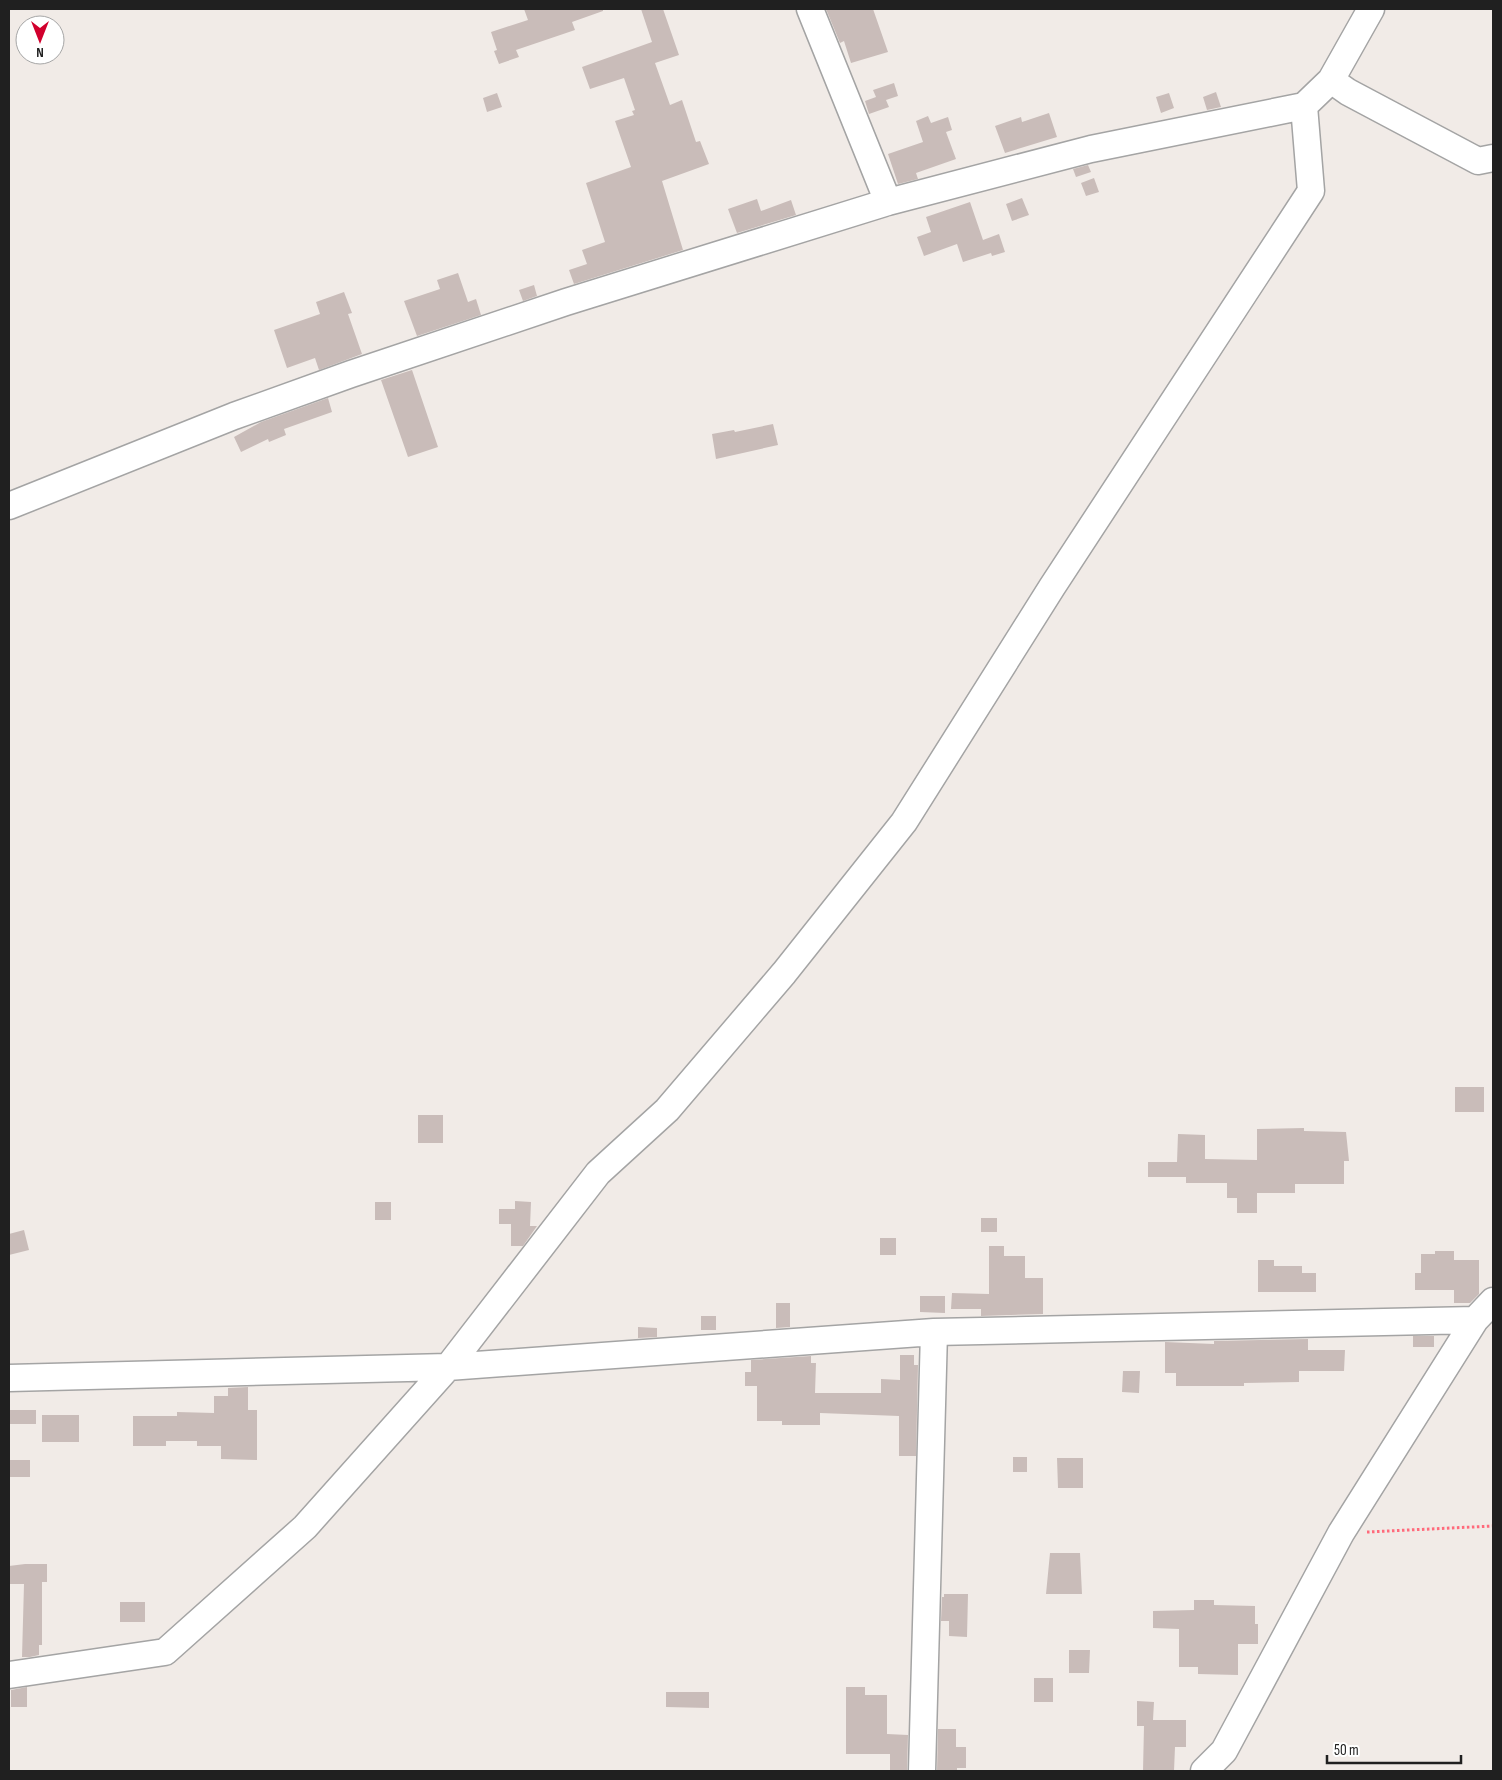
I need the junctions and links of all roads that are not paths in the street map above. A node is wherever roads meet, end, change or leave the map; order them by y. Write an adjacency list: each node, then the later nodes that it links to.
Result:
1 (810, 9): 6 (street)
2 (1370, 9): 3 (street)
3 (1339, 86): 4 (street); 5 (street)
4 (1304, 106): 6 (street); 11 (street)
5 (1486, 159)
6 (888, 202): 7 (street)
7 (9, 506)
8 (1493, 1301): 9 (street)
9 (1475, 1320): 10 (street); 15 (street)
10 (934, 1332): 11 (street); 14 (street)
11 (448, 1368): 12 (street); 13 (street)
12 (9, 1378)
13 (9, 1675)
14 (922, 1771)
15 (1204, 1771)

